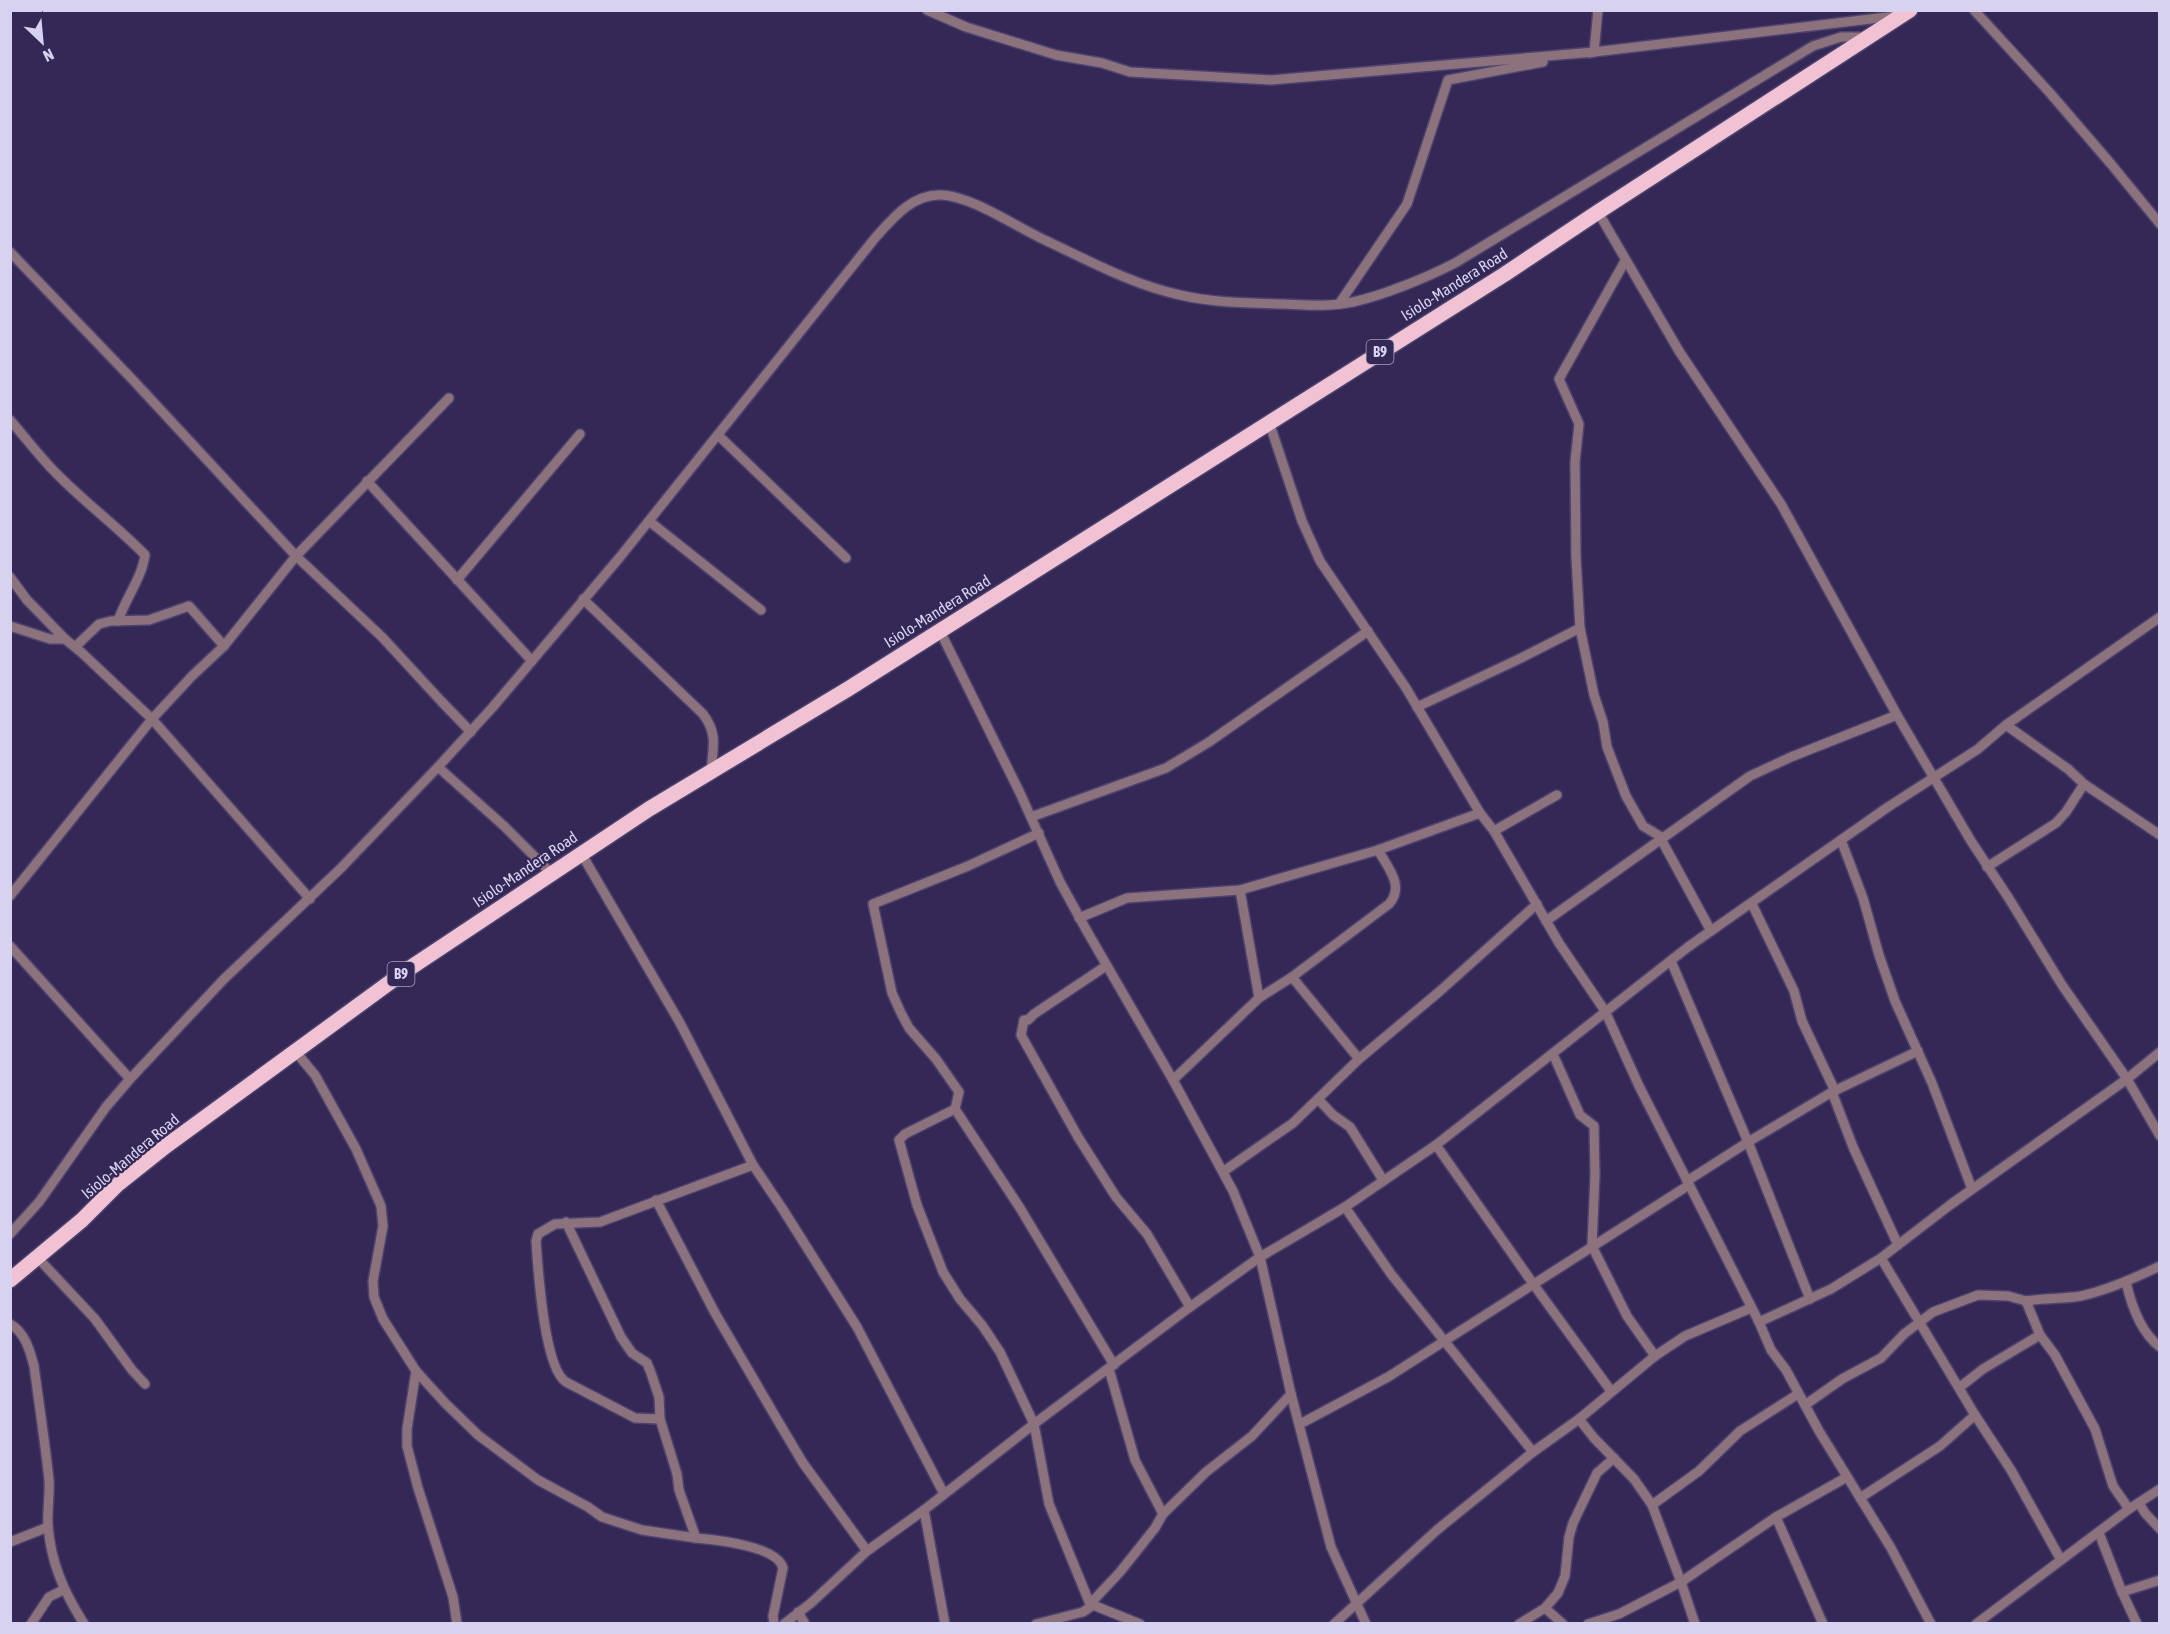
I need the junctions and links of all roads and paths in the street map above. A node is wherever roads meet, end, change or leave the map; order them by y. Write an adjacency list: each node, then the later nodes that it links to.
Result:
1 (927, 10): 6 (street)
2 (1598, 10): 6 (street)
3 (1974, 10): 8 (street)
4 (1907, 13): 5 (highway, Isiolo-Mandera Road / B9); 6 (street)
5 (1868, 37): 7 (highway, Isiolo-Mandera Road / B9); 11 (street)
6 (1594, 52): 11 (street)
7 (1598, 212): 10 (street); 14 (highway, Isiolo-Mandera Road / B9)
8 (2160, 224)
9 (10, 252): 19 (street)
10 (1625, 261): 28 (street); 36 (street)
11 (1339, 304): 16 (street)
12 (449, 398): 17 (street)
13 (10, 420): 26 (street)
14 (1269, 422): 29 (highway, Isiolo-Mandera Road / B9); 30 (street)
15 (580, 434): 22 (street)
16 (718, 435): 18 (street); 20 (street)
17 (367, 481): 19 (street); 22 (street)
18 (649, 521): 23 (street); 24 (street)
19 (296, 556): 32 (street); 39 (street)
20 (846, 558)
21 (10, 577): 31 (street)
22 (457, 580): 34 (street)
23 (583, 599): 34 (street); 41 (street)
24 (761, 610)
25 (2160, 617): 38 (street)
26 (118, 621): 32 (street); 33 (street)
27 (10, 626): 31 (street)
28 (1580, 628): 35 (street); 50 (street)
29 (940, 631): 41 (highway, Isiolo-Mandera Road / B9); 46 (street)
30 (1368, 631): 35 (street); 46 (street)
31 (65, 639): 33 (street)
32 (224, 646): 37 (street)
33 (75, 647): 37 (street)
34 (532, 661): 39 (street)
35 (1418, 707): 45 (street)
36 (1897, 715): 42 (street); 50 (street)
37 (152, 719): 57 (street); 58 (street)
38 (2006, 725): 42 (street); 43 (street)
39 (471, 732): 40 (street)
40 (438, 767): 55 (street); 58 (street)
41 (711, 771): 53 (highway, Isiolo-Mandera Road / B9)
42 (1933, 777): 51 (street); 54 (street)
43 (2084, 784): 49 (street); 54 (street)
44 (1557, 795): 47 (street)
45 (1480, 813): 47 (street); 52 (street)
46 (1031, 817): 48 (street)
47 (1494, 831): 59 (street)
48 (1039, 833): 61 (street); 80 (street)
49 (2160, 835)
50 (1662, 839): 62 (street); 63 (street)
51 (1841, 840): 60 (street); 71 (street)
52 (1378, 850): 56 (street); 67 (street)
53 (581, 853): 55 (highway, Isiolo-Mandera Road / B9); 84 (street)
54 (1987, 867): 76 (street)
55 (551, 873): 70 (highway, Isiolo-Mandera Road / B9)
56 (1240, 890): 61 (street); 68 (street)
57 (10, 896)
58 (310, 899): 75 (street)
59 (1537, 904): 62 (street); 74 (street)
60 (1752, 904): 63 (street); 78 (street)
61 (1079, 918): 66 (street)
62 (1546, 921): 69 (street)
63 (1711, 931): 65 (street)
64 (10, 946): 75 (street)
65 (1671, 961): 69 (street); 82 (street)
66 (1106, 966): 77 (street); 104 (street)
67 (1292, 977): 68 (street); 74 (street)
68 (1259, 998): 77 (street)
69 (1605, 1011): 73 (street); 87 (street)
70 (295, 1051): 95 (highway, Isiolo-Mandera Road / B9); 114 (street)
71 (1918, 1051): 78 (street); 88 (street)
72 (2160, 1052): 76 (street)
73 (1553, 1054): 83 (street); 94 (street)
74 (1359, 1059): 79 (street)
75 (130, 1079): 92 (street)
76 (2127, 1079): 81 (street); 88 (street)
77 (1173, 1080): 85 (street)
78 (1834, 1092): 82 (street); 93 (street)
79 (1318, 1099): 85 (street); 86 (street)
80 (955, 1109): 113 (street); 124 (street)
81 (2160, 1136)
82 (1748, 1142): 87 (street); 102 (street)
83 (1436, 1144): 86 (street); 101 (street)
84 (753, 1166): 89 (street); 130 (street)
85 (1224, 1171): 96 (street)
86 (1383, 1180): 90 (street)
87 (1688, 1183): 94 (street); 105 (street)
88 (1972, 1189): 93 (street)
89 (656, 1200): 91 (street); 143 (street)
90 (1345, 1207): 96 (street); 110 (street)
91 (567, 1222): 122 (street); 122 (street)
92 (10, 1234)
93 (1898, 1245): 97 (street)
94 (1592, 1246): 101 (street); 112 (street)
95 (37, 1257): 99 (highway, Isiolo-Mandera Road / B9); 115 (street)
96 (1260, 1257): 104 (street); 118 (street)
97 (1881, 1258): 102 (street); 106 (street)
98 (2160, 1266): 100 (street)
99 (10, 1280)
100 (2126, 1282): 103 (street); 111 (street)
101 (1534, 1285): 110 (street); 117 (street)
102 (1810, 1299): 107 (street)
103 (2026, 1301): 106 (street); 109 (street)
104 (1190, 1307): 113 (street)
105 (1751, 1308): 107 (street); 112 (street)
106 (1920, 1320): 116 (street); 120 (street)
107 (1759, 1322): 119 (street)
108 (10, 1324): 138 (street)
109 (2040, 1335): 116 (street); 134 (street)
110 (1444, 1341): 125 (street); 126 (street)
111 (2160, 1347)
112 (1655, 1356): 117 (street)
113 (1111, 1367): 124 (street); 136 (street)
114 (416, 1371): 141 (street); 155 (street)
115 (145, 1384)
116 (1960, 1387): 121 (street)
117 (1611, 1391): 123 (street)
118 (1291, 1394): 125 (street); 136 (street)
119 (1798, 1394): 120 (street); 133 (street)
120 (1805, 1405): 128 (street)
121 (1975, 1415): 131 (street); 144 (street)
122 (660, 1419): 141 (street)
123 (1580, 1419): 126 (street); 127 (street)
124 (1034, 1424): 130 (street); 149 (street)
125 (1300, 1424): 150 (street)
126 (1533, 1452): 150 (street)
127 (1614, 1458): 133 (street); 151 (street)
128 (1847, 1477): 131 (street); 137 (street)
129 (2160, 1489): 132 (street)
130 (944, 1494): 135 (street)
131 (1860, 1498): 169 (street)
132 (2139, 1503): 134 (street); 139 (street)
133 (1652, 1505): 146 (street)
134 (2129, 1509): 140 (street)
135 (924, 1510): 143 (street); 159 (street)
136 (1162, 1514): 149 (street)
137 (1776, 1517): 146 (street); 168 (street)
138 (48, 1527): 142 (street); 147 (street)
139 (2160, 1529)
140 (2099, 1533): 144 (street); 148 (street)
141 (696, 1538): 156 (street)
142 (10, 1542)
143 (867, 1551): 152 (street)
144 (2061, 1560): 170 (street)
145 (2160, 1580): 148 (street)
146 (1682, 1582): 166 (street); 167 (street)
147 (63, 1590): 153 (street); 154 (street)
148 (2122, 1592): 171 (street)
149 (1091, 1605): 160 (street); 161 (street)
150 (1356, 1605): 162 (street); 163 (street)
151 (1545, 1608): 164 (street); 165 (street)
152 (798, 1612): 157 (street); 158 (street)
153 (31, 1623)
154 (84, 1623)
155 (457, 1623)
156 (774, 1623)
157 (784, 1623)
158 (805, 1623)
159 (945, 1623)
160 (1036, 1623)
161 (1140, 1623)
162 (1334, 1623)
163 (1366, 1623)
164 (1519, 1623)
165 (1563, 1623)
166 (1588, 1623)
167 (1695, 1623)
168 (1823, 1623)
169 (1931, 1623)
170 (1976, 1623)
171 (2137, 1623)

